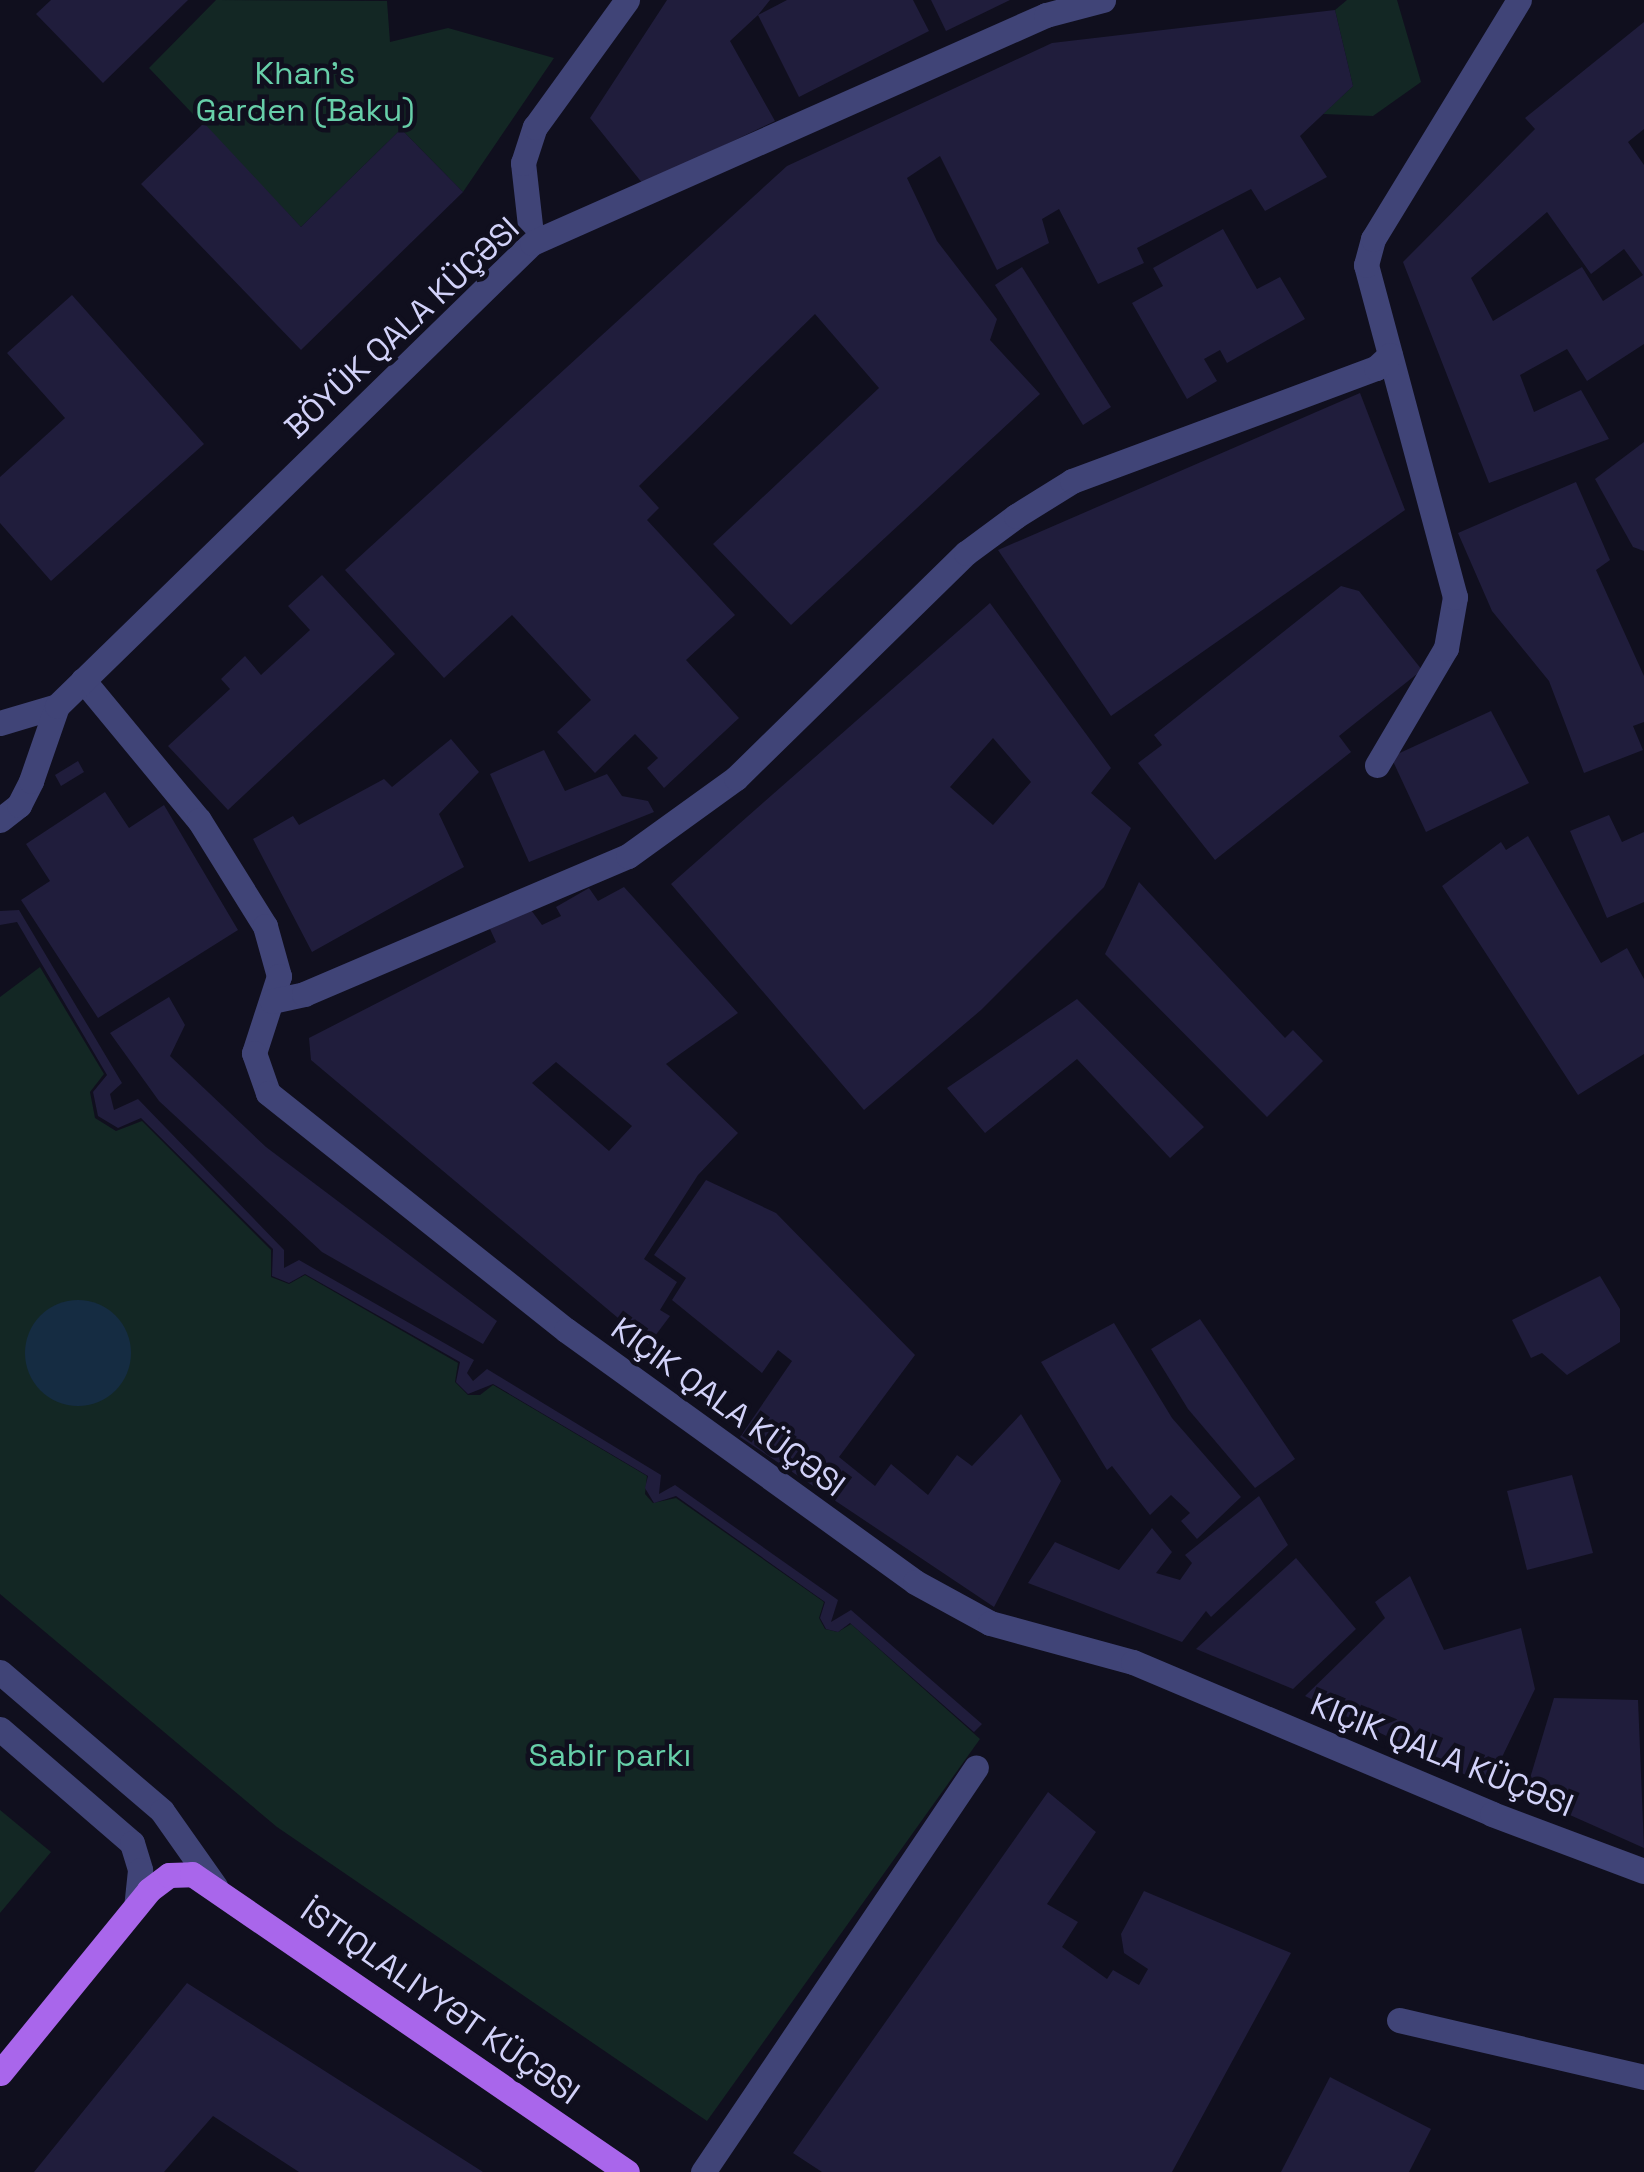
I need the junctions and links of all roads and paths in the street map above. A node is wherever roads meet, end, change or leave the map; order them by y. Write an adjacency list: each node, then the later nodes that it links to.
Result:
1 (627, 0): 4 (street)
2 (1103, 0): 4 (street, BÖYÜK QALA KÜÇƏSI)
3 (1519, 0): 5 (street)
4 (532, 243): 6 (street, BÖYÜK QALA KÜÇƏSI)
5 (1390, 355): 9 (street); 11 (street)
6 (83, 680): 7 (street, BÖYÜK QALA KÜÇƏSI); 11 (street, KIÇIK QALA KÜÇƏSI)
7 (57, 706): 8 (street); 10 (street)
8 (0, 723)
9 (1377, 765)
10 (0, 820)
11 (272, 1001): 15 (street, KIÇIK QALA KÜÇƏSI)
12 (0, 1672): 16 (street)
13 (0, 1728): 17 (street)
14 (976, 1768): 22 (street)
15 (1644, 1871)
16 (215, 1886): 17 (main road); 21 (main road, İSTIQLALIYYƏT KÜÇƏSI)
17 (133, 1910): 19 (main road)
18 (1399, 2020): 20 (street)
19 (0, 2072)
20 (1644, 2077)
21 (627, 2172)
22 (702, 2172)

